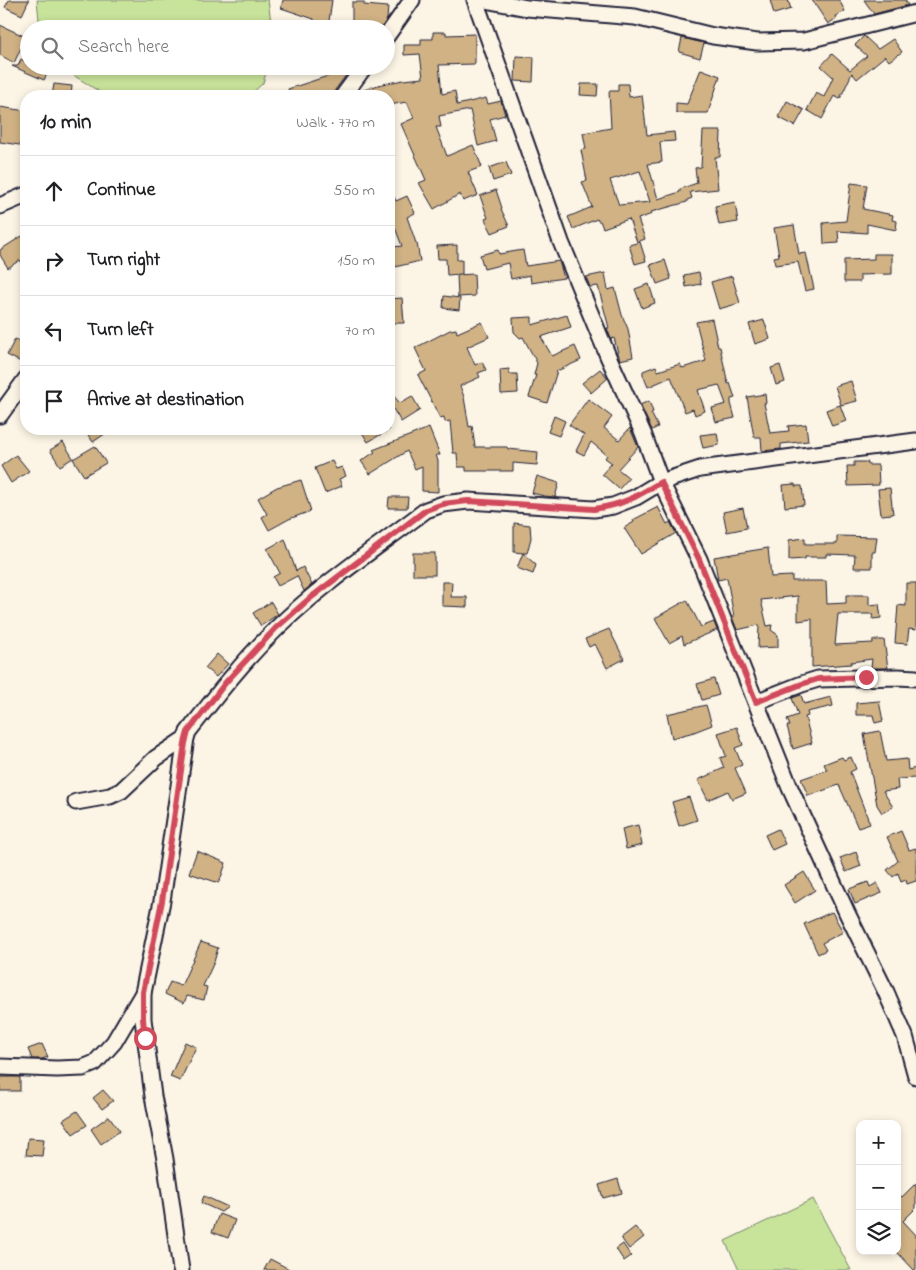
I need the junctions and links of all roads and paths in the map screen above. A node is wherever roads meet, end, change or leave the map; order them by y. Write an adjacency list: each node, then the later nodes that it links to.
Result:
1 (412, 0): 5 (street)
2 (475, 0): 13 (street)
3 (485, 0): 4 (street)
4 (916, 13)
5 (395, 24)
6 (358, 75): 7 (street)
7 (347, 90)
8 (20, 198): 9 (street)
9 (0, 206)
10 (20, 387): 11 (street)
11 (0, 415)
12 (916, 441): 13 (street)
13 (661, 482): 15 (street); 16 (street)
14 (916, 678): 15 (street)
15 (756, 702): 19 (street)
16 (186, 738): 17 (street); 18 (street)
17 (76, 802)
18 (143, 992): 20 (street); 22 (street)
19 (913, 1055): 21 (street)
20 (0, 1067)
21 (916, 1076)
22 (181, 1270)

